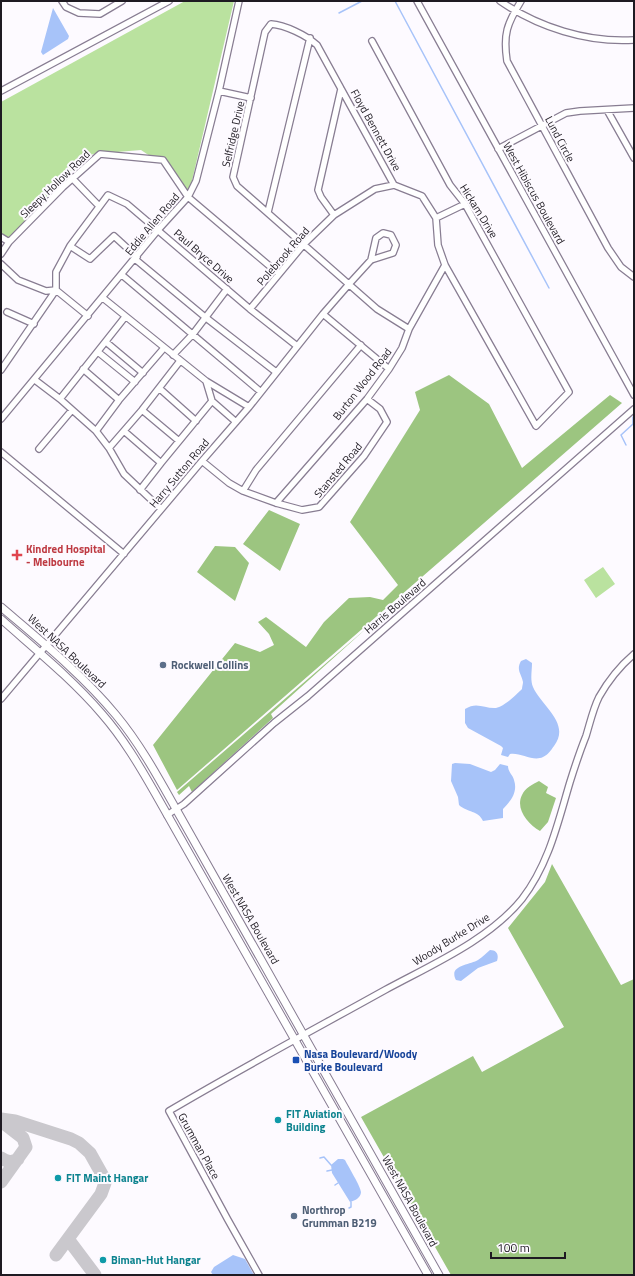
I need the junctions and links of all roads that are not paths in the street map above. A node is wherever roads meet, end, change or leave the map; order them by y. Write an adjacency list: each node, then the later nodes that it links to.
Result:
1 (62, 1): 2 (street)
2 (122, 1)
3 (168, 1): 13 (street)
4 (239, 1): 14 (street, Eddie Allen Road)
5 (417, 1): 19 (street, West Hibiscus Boulevard)
6 (500, 1): 8 (street)
7 (521, 1): 8 (street, Lund Circle)
8 (515, 11): 10 (street); 18 (street, Lund Circle)
9 (310, 38): 12 (street, Floyd Bennett Drive); 15 (street, Selfridge Drive); 26 (street)
10 (634, 40)
11 (372, 41): 24 (street, Hickam Drive)
12 (341, 89): 22 (street, Floyd Bennett Drive); 27 (street)
13 (1, 91)
14 (219, 91): 15 (street); 23 (street, Eddie Allen Road)
15 (251, 98): 26 (street, Selfridge Drive)
16 (634, 108): 17 (street)
17 (607, 110): 18 (street); 20 (street)
18 (542, 125): 19 (street); 41 (street, Lund Circle)
19 (498, 149): 72 (street, West Hibiscus Boulevard)
20 (634, 158)
21 (72, 178): 23 (street, Sleepy Hollow Road); 25 (street); 31 (street, Sleepy Hollow Road)
22 (394, 185): 27 (street, Polebrook Road); 28 (street, Floyd Bennett Drive)
23 (188, 197): 29 (street, Eddie Allen Road); 39 (street, Sleepy Hollow Road)
24 (465, 204): 28 (street); 84 (street, Hickam Drive)
25 (99, 206): 29 (street, Paul Bryce Drive); 33 (street, Paul Bryce Drive)
26 (268, 212): 32 (street, Selfridge Drive)
27 (334, 215): 32 (street, Polebrook Road)
28 (436, 218): 38 (street, Floyd Bennett Drive)
29 (158, 230): 35 (street, Eddie Allen Road); 43 (street, Paul Bryce Drive)
30 (1, 238): 31 (street)
31 (9, 242): 34 (street, Sleepy Hollow Road)
32 (304, 244): 39 (street, Polebrook Road); 42 (street, Selfridge Drive)
33 (70, 246): 35 (street); 44 (street, Paul Bryce Drive)
34 (1, 254)
35 (136, 258): 40 (street, Eddie Allen Road); 51 (street)
36 (371, 260): 36 (street, Harry Sutton Road); 42 (street, Harry Sutton Road)
37 (1, 264): 44 (street)
38 (445, 265): 53 (street, Burton Wood Road); 84 (street, Floyd Bennett Drive)
39 (279, 274): 46 (street, Polebrook Road)
40 (122, 275): 45 (street, Eddie Allen Road); 54 (street)
41 (634, 277)
42 (350, 283): 48 (street, Harry Sutton Road); 53 (street, Selfridge Drive)
43 (227, 289): 46 (street, Paul Bryce Drive); 51 (street)
44 (56, 290): 49 (street); 52 (street)
45 (103, 298): 49 (street, Eddie Allen Road); 50 (street)
46 (250, 309): 57 (street, Paul Bryce Drive)
47 (7, 312): 52 (street)
48 (323, 314): 56 (street); 57 (street, Harry Sutton Road)
49 (88, 316): 67 (street, Eddie Allen Road)
50 (125, 317): 55 (street); 58 (street)
51 (206, 317): 54 (street); 65 (street)
52 (34, 324): 63 (street)
53 (408, 329): 62 (street, Burton Wood Road)
54 (193, 334): 60 (street); 71 (street)
55 (106, 342): 59 (street); 66 (street)
56 (361, 345): 62 (street); 94 (street)
57 (297, 346): 65 (street, Harry Sutton Road)
58 (164, 348): 60 (street); 66 (street)
59 (98, 352): 64 (street); 69 (street)
60 (173, 355): 61 (street)
61 (180, 361): 68 (street); 70 (street)
62 (390, 369): 74 (street, Burton Wood Road)
63 (1, 370)
64 (82, 370): 73 (street); 75 (street)
65 (276, 372): 71 (street, Harry Sutton Road)
66 (143, 373): 69 (street)
67 (35, 380): 73 (street); 81 (street, Eddie Allen Road)
68 (206, 381): 76 (street); 77 (street)
69 (135, 382): 75 (street)
70 (159, 388): 80 (street); 82 (street)
71 (261, 392): 77 (street, Harry Sutton Road)
72 (634, 395)
73 (60, 399): 79 (street)
74 (366, 399): 95 (street, Burton Wood Road); 95 (street, Stansted Road)
75 (119, 400): 85 (street)
76 (212, 401): 82 (street); 83 (street)
77 (249, 407): 83 (street, Harry Sutton Road)
78 (634, 409): 104 (street, Harris Boulevard)
79 (72, 410): 85 (street); 89 (street)
80 (142, 410): 86 (street); 87 (street)
81 (1, 418)
82 (196, 421): 87 (street)
83 (236, 422): 91 (street, Harry Sutton Road)
84 (536, 426)
85 (96, 431): 88 (street)
86 (124, 431): 88 (street); 92 (street)
87 (179, 441): 92 (street)
88 (109, 448): 93 (street)
89 (39, 449)
90 (1, 452): 97 (street)
91 (202, 461): 94 (street, Stansted Road); 96 (street, Harry Sutton Road)
92 (161, 463): 93 (street)
93 (140, 490): 96 (street)
94 (243, 491): 95 (street, Stansted Road)
95 (276, 503)
96 (161, 509): 97 (street, Harry Sutton Road)
97 (124, 554): 100 (street, Harry Sutton Road)
98 (1, 607): 100 (main road, West NASA Boulevard)
99 (1, 619): 101 (main road, West NASA Boulevard)
100 (46, 645): 101 (street, Harry Sutton Road); 104 (main road, West NASA Boulevard)
101 (40, 653): 103 (street, Harry Sutton Road); 105 (main road, West NASA Boulevard)
102 (634, 654): 108 (street, Woody Burke Drive)
103 (1, 699)
104 (176, 809): 105 (street, Harris Boulevard); 106 (main road, West NASA Boulevard)
105 (167, 814): 107 (main road, West NASA Boulevard)
106 (216, 880): 107 (main road); 108 (main road, West NASA Boulevard)
107 (206, 884): 109 (main road, West NASA Boulevard)
108 (304, 1035): 109 (street, Woody Burke Drive); 112 (main road, West NASA Boulevard)
109 (295, 1040): 110 (street, Grumman Place); 111 (main road, West NASA Boulevard)
110 (259, 1275)
111 (428, 1275)
112 (440, 1275)

